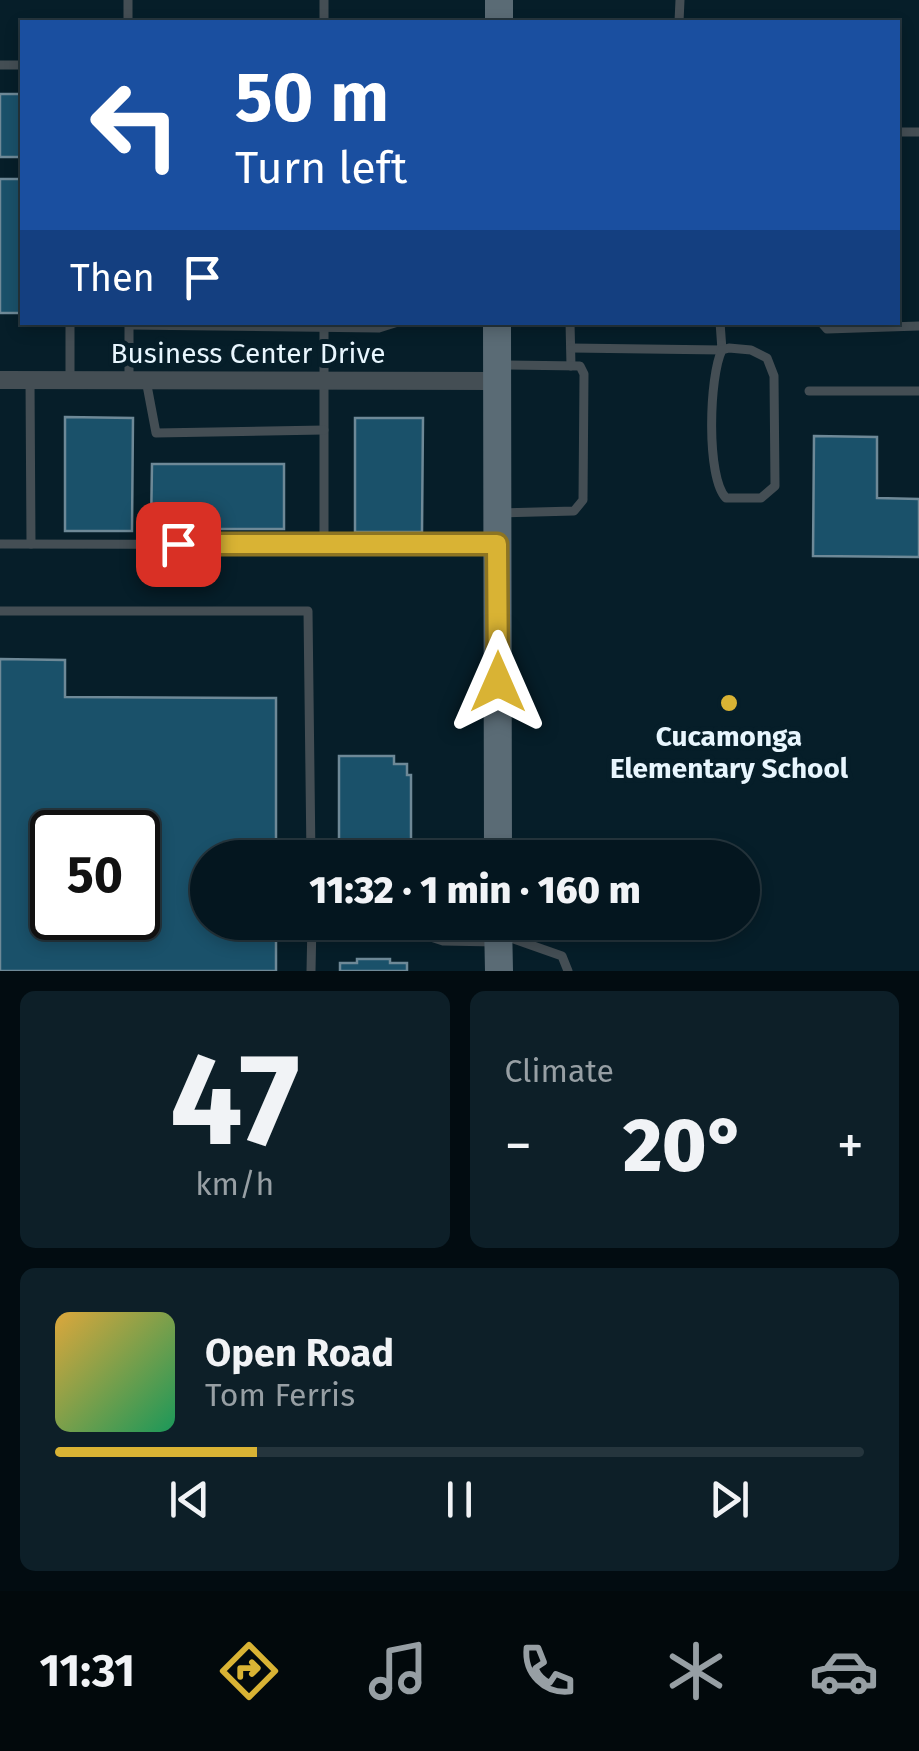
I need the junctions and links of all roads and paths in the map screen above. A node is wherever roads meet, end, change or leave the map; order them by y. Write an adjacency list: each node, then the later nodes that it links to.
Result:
1 (70, 325): 18 (lane)
2 (129, 325): 19 (lane)
3 (194, 325): 11 (lane)
4 (388, 325): 11 (lane)
5 (497, 325): 15 (main road)
6 (570, 325): 12 (lane)
7 (720, 325): 13 (lane)
8 (823, 325): 9 (lane)
9 (881, 326): 10 (lane)
10 (919, 326)
11 (324, 327): 20 (lane)
12 (571, 348): 13 (lane); 14 (lane)
13 (722, 350): 13 (lane)
14 (572, 366): 15 (lane); 24 (lane)
15 (497, 373): 20 (street, Business Center Drive); 24 (main road)
16 (0, 380): 17 (street, Business Center Drive)
17 (30, 380): 18 (street, Business Center Drive); 26 (lane)
18 (70, 380): 19 (street, Business Center Drive)
19 (137, 380): 20 (street, Business Center Drive); 23 (lane)
20 (324, 380): 23 (lane)
21 (919, 390): 22 (lane)
22 (809, 391)
23 (324, 430): 27 (lane)
24 (497, 513): 28 (main road)
25 (0, 544): 26 (lane)
26 (32, 544): 27 (lane)
27 (324, 544): 28 (lane)
28 (497, 544): 31 (main road)
29 (0, 610): 30 (lane)
30 (311, 840)
31 (498, 840)
32 (312, 940): 35 (lane)
33 (498, 940): 36 (main road)
34 (520, 940): 37 (lane)
35 (311, 971)
36 (499, 971)
37 (568, 971)

